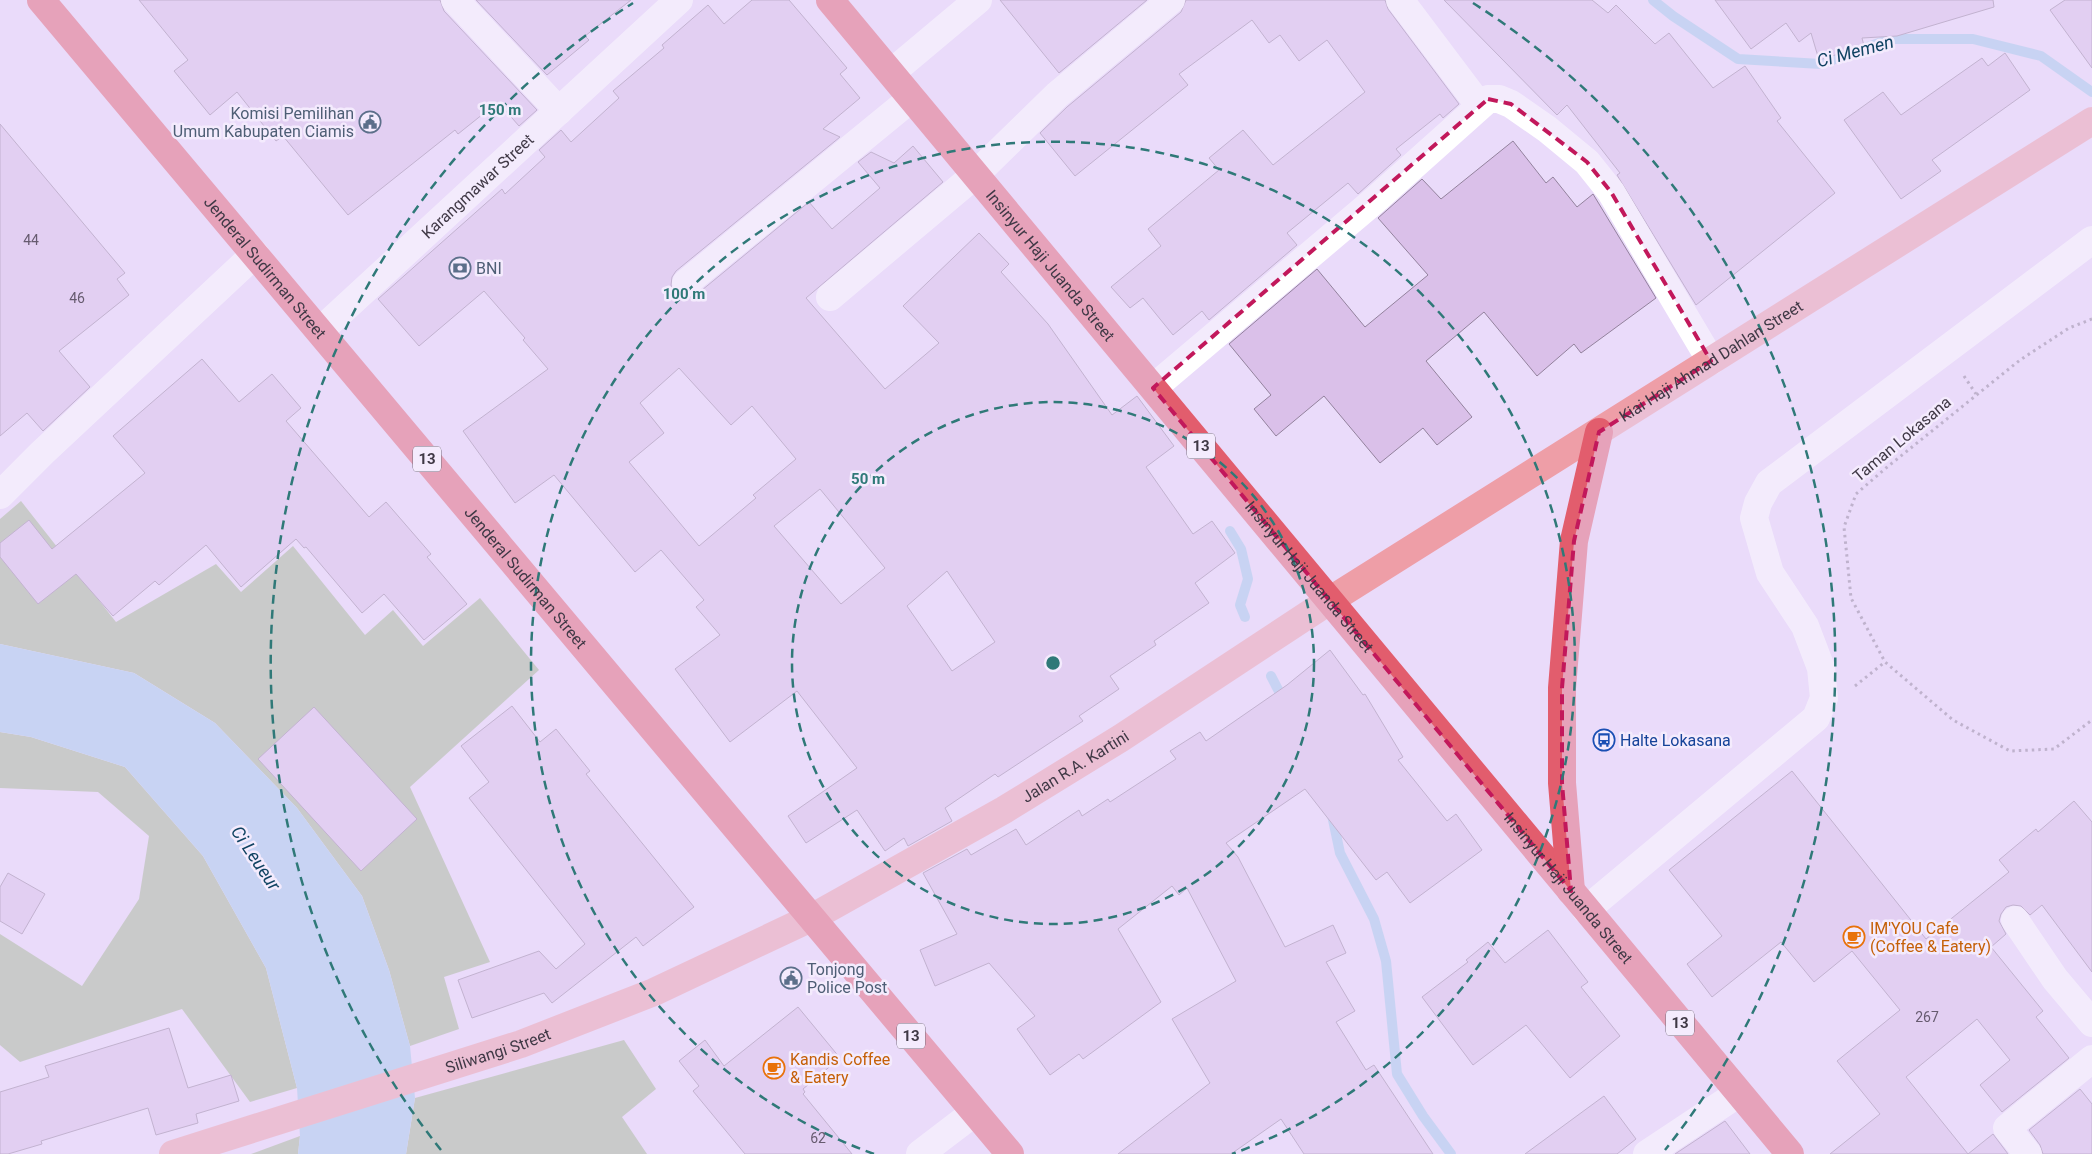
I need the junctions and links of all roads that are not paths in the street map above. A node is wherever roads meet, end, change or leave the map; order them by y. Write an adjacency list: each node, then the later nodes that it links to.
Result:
1 (41, 0): 15 (highway, Jenderal Sudirman Street / 13)
2 (455, 0): 11 (street)
3 (679, 0): 11 (street, Karangmawar Street)
4 (830, 0): 8 (highway, Insinyur Haji Juanda Street / 13)
5 (978, 0): 8 (street)
6 (1171, 0): 13 (street)
7 (1400, 0): 10 (street)
8 (891, 73): 9 (highway, Insinyur Haji Juanda Street / 13)
9 (912, 98): 13 (highway, Insinyur Haji Juanda Street / 13); 16 (street)
10 (1480, 105): 19 (street); 20 (street)
11 (559, 111): 18 (street, Karangmawar Street)
12 (2092, 122): 19 (main road, Kiai Haji Ahmad Dahlan Street)
13 (975, 175): 17 (street); 20 (highway, Insinyur Haji Juanda Street / 13)
14 (2092, 240): 24 (street)
15 (255, 254): 18 (highway, Jenderal Sudirman Street / 13); 22 (street)
16 (686, 282)
17 (830, 297)
18 (320, 331): 25 (highway, Jenderal Sudirman Street / 13)
19 (1711, 361): 21 (main road, Kiai Haji Ahmad Dahlan Street)
20 (1153, 388): 23 (highway, Insinyur Haji Juanda Street / 13)
21 (1599, 432): 23 (main road, Kiai Haji Ahmad Dahlan Street); 24 (highway)
22 (0, 495)
23 (1329, 601): 24 (highway, Insinyur Haji Juanda Street / 13); 25 (main road, Jalan R.A. Kartini)
24 (1579, 900): 29 (highway, Insinyur Haji Juanda Street / 13)
25 (813, 917): 30 (highway, Jenderal Sudirman Street / 13); 31 (main road, Siliwangi Street)
26 (2015, 920): 27 (street)
27 (2092, 1022)
28 (2092, 1059): 36 (street)
29 (1739, 1093): 34 (street); 35 (highway, Insinyur Haji Juanda Street / 13)
30 (975, 1112): 32 (street); 33 (highway, Jenderal Sudirman Street / 13)
31 (172, 1154)
32 (920, 1154)
33 (1010, 1154)
34 (1647, 1154)
35 (1790, 1154)
36 (2028, 1154)

